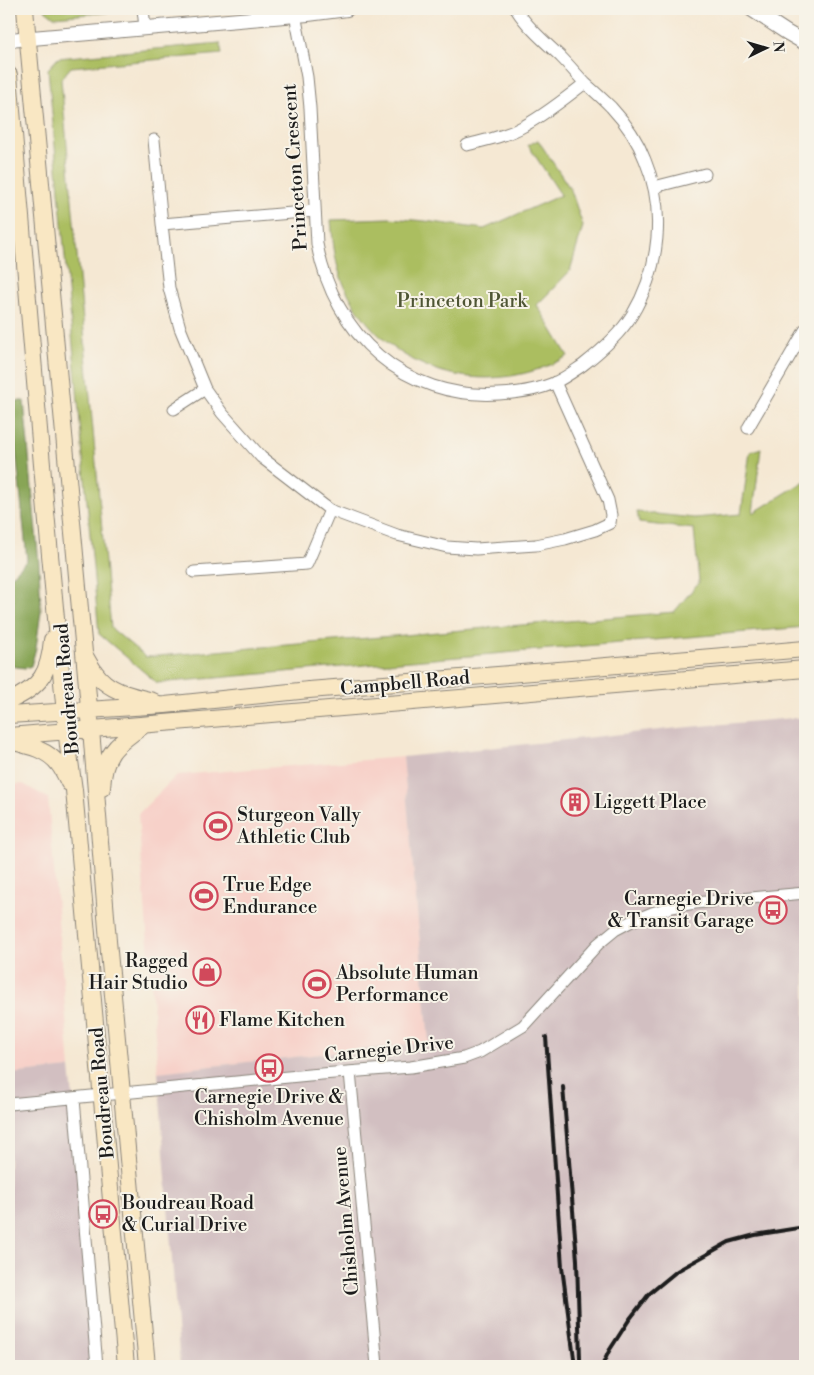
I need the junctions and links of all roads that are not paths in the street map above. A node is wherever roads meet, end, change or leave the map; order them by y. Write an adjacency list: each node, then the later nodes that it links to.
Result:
1 (25, 9): 8 (main road, Boudreau Road)
2 (143, 9): 7 (street)
3 (347, 9): 6 (street)
4 (516, 9): 12 (street, Princeton Crescent)
5 (751, 9): 10 (street)
6 (295, 14): 7 (street); 17 (street, Princeton Crescent)
7 (145, 28): 8 (street)
8 (28, 39): 9 (street); 28 (main road, Boudreau Road)
9 (9, 40)
10 (805, 43)
11 (9, 74): 26 (main road, Boudreau Road)
12 (585, 83): 14 (street); 16 (street, Princeton Crescent)
13 (154, 140): 18 (street)
14 (467, 145)
15 (704, 174): 16 (street)
16 (654, 187): 20 (street, Princeton Crescent)
17 (315, 211): 18 (street); 20 (street, Princeton Crescent)
18 (162, 224): 21 (street)
19 (805, 330): 23 (street)
20 (556, 382): 24 (street)
21 (205, 389): 22 (street); 24 (street)
22 (174, 409)
23 (748, 428)
24 (330, 510): 25 (street)
25 (194, 572)
26 (55, 610): 30 (main road); 33 (main road, Boudreau Road)
27 (805, 649): 31 (main road, Campbell Road)
28 (84, 654): 31 (main road); 32 (main road, Boudreau Road)
29 (805, 668): 35 (main road, Campbell Road)
30 (9, 700)
31 (165, 704): 32 (main road, Campbell Road)
32 (89, 709): 33 (main road, Campbell Road); 36 (main road, Boudreau Road)
33 (65, 711): 34 (main road, Campbell Road); 37 (main road, Boudreau Road)
34 (9, 715)
35 (145, 725): 36 (main road, Campbell Road); 41 (main road)
36 (91, 729): 37 (main road, Campbell Road); 41 (main road, Boudreau Road)
37 (67, 732): 38 (main road, Campbell Road); 40 (main road, Boudreau Road)
38 (9, 736)
39 (9, 741): 40 (main road)
40 (74, 790): 45 (main road, Boudreau Road)
41 (100, 840): 44 (main road, Boudreau Road)
42 (805, 893): 43 (street, Carnegie Drive)
43 (350, 1072): 44 (street, Carnegie Drive); 51 (street, Chisholm Avenue)
44 (122, 1094): 45 (street, Carnegie Drive); 50 (main road, Boudreau Road)
45 (102, 1096): 46 (street, Carnegie Drive); 49 (main road, Boudreau Road)
46 (74, 1099): 47 (street, Carnegie Drive); 48 (street, Boudreau Road)
47 (9, 1104)
48 (98, 1366)
49 (126, 1366)
50 (147, 1366)
51 (377, 1366)

